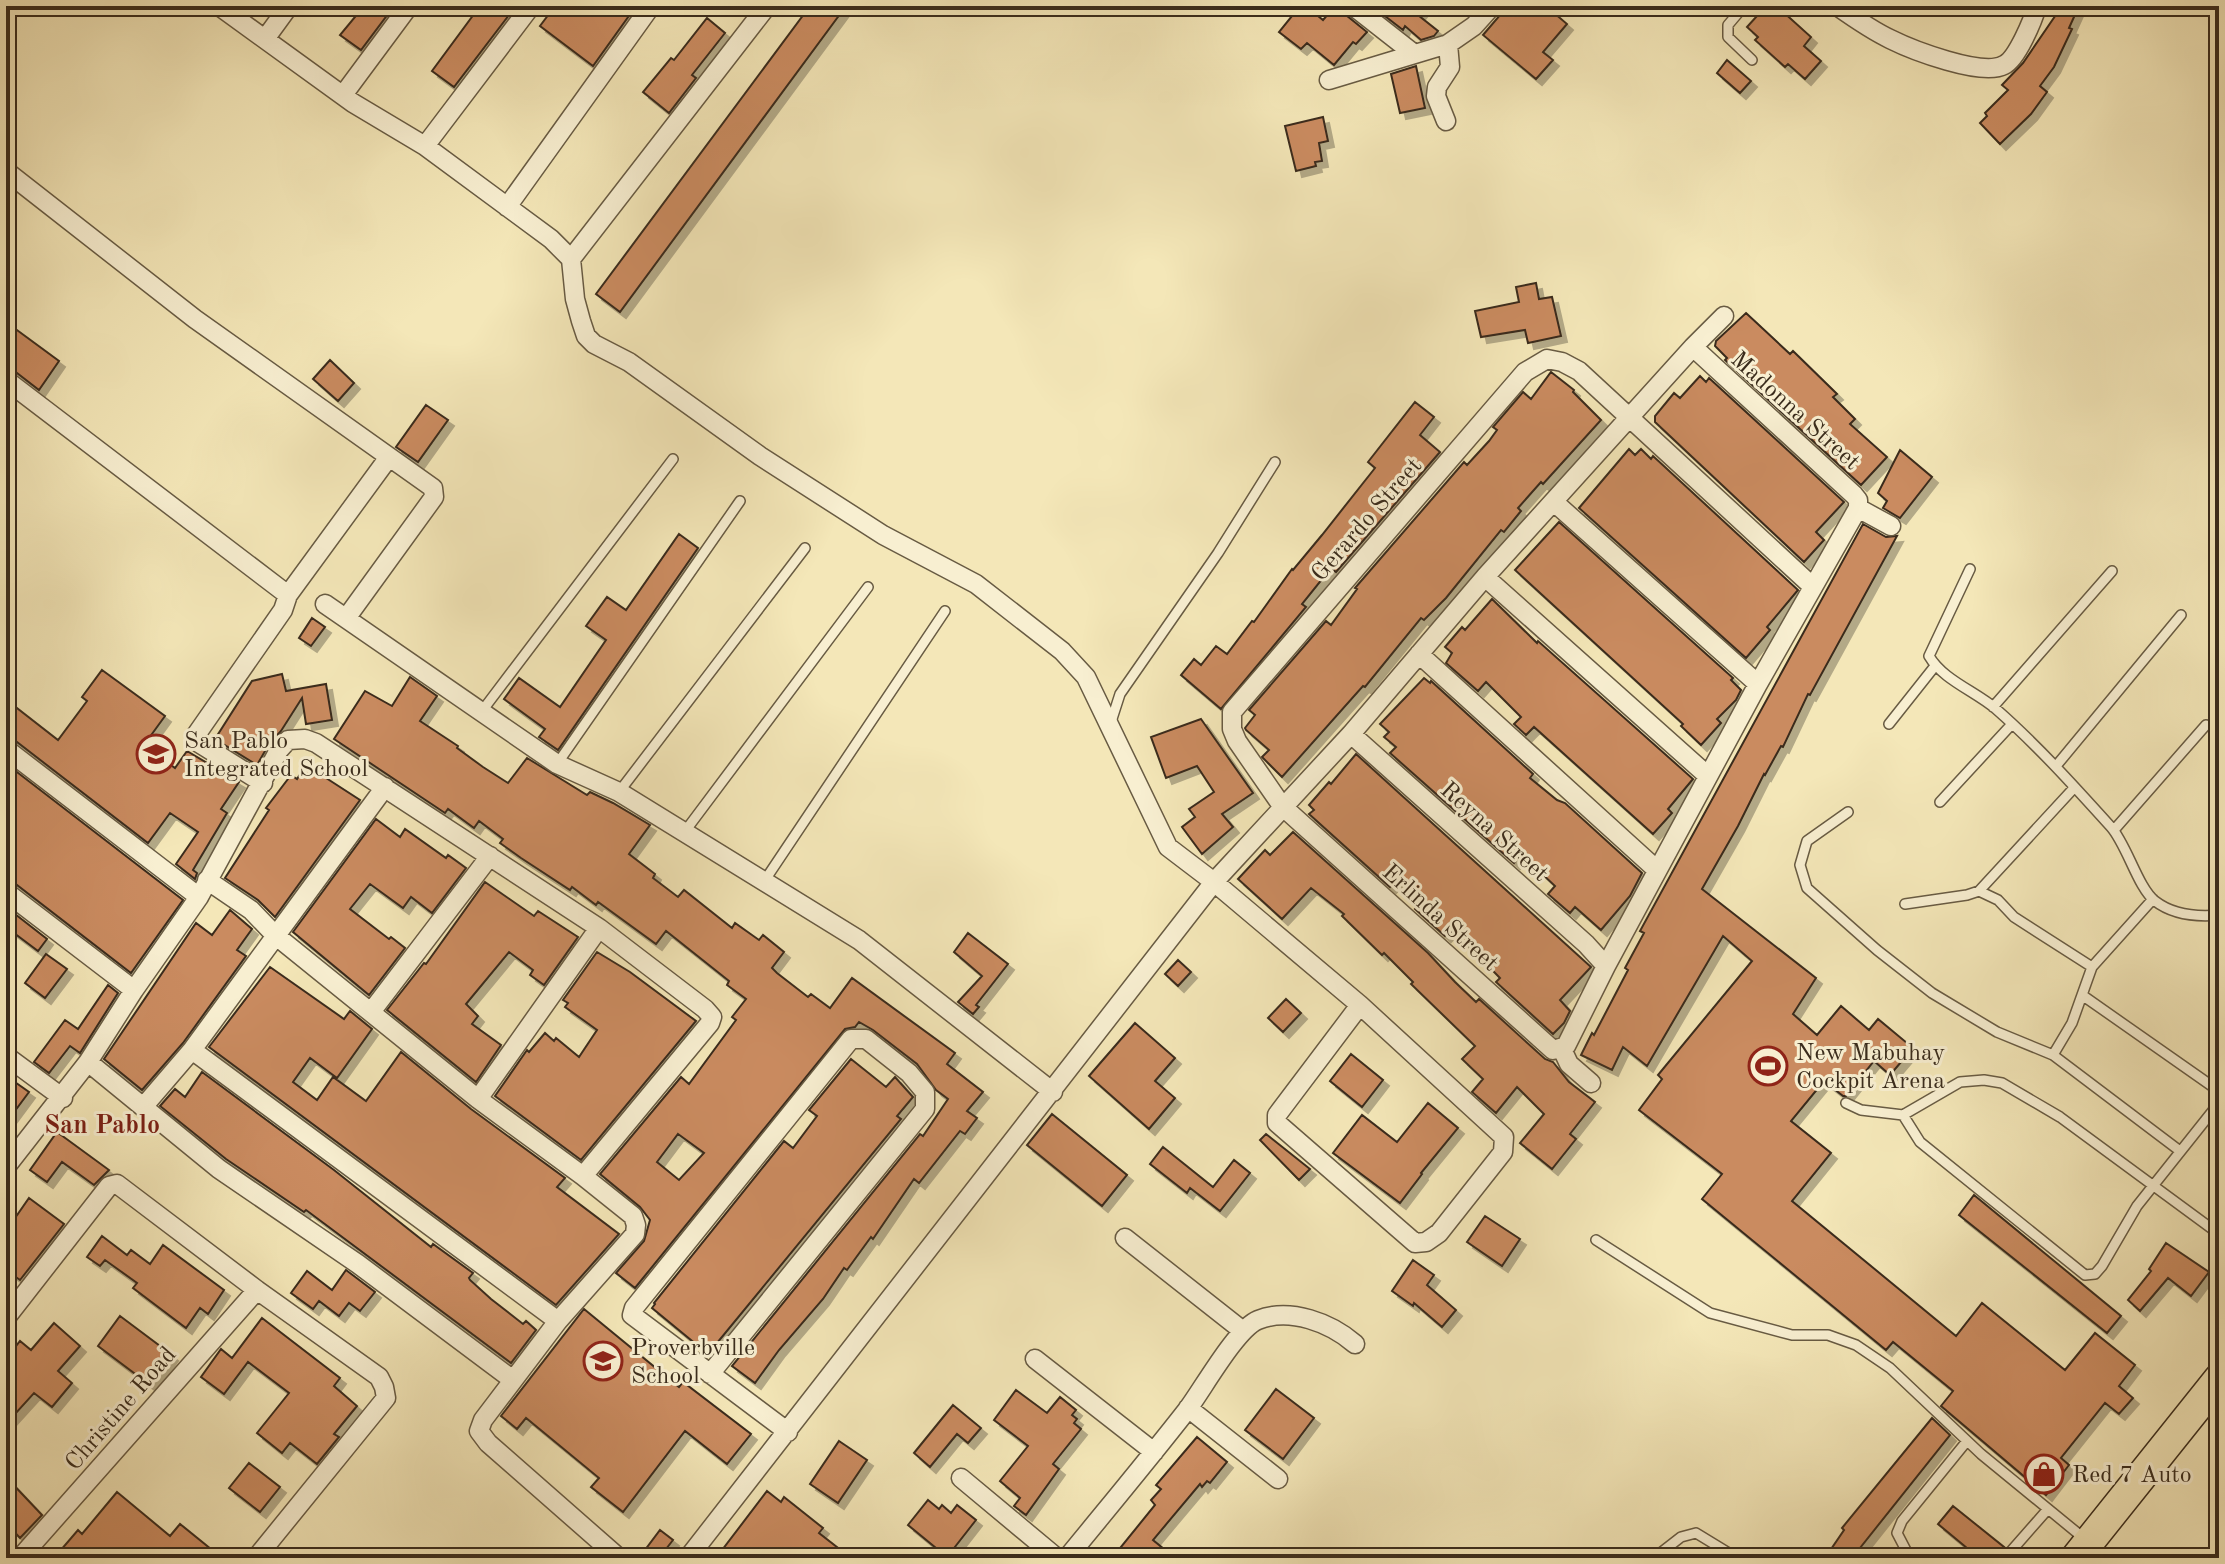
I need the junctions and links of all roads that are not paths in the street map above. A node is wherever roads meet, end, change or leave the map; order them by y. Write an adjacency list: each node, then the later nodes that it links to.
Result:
1 (219, 6): 12 (street)
2 (289, 6): 12 (street)
3 (409, 6): 17 (street)
4 (531, 6): 19 (street)
5 (651, 6): 21 (street)
6 (767, 6): 22 (street)
7 (1353, 6): 14 (street)
8 (1492, 6): 13 (street)
9 (1744, 6): 15 (lane)
10 (1837, 6): 11 (street)
11 (2037, 6)
12 (265, 39): 17 (street)
13 (1448, 44): 14 (street); 18 (street)
14 (1413, 53): 16 (street)
15 (1752, 60)
16 (1329, 80)
17 (343, 95): 19 (street)
18 (1446, 121)
19 (425, 146): 21 (street)
20 (6, 171): 27 (street)
21 (507, 207): 22 (street)
22 (571, 259): 53 (street)
23 (1724, 316): 24 (street)
24 (1693, 347): 26 (street); 32 (street, Madonna Street)
25 (6, 380): 40 (street)
26 (1628, 417): 31 (street); 38 (street); 64 (street, Gerardo Street)
27 (389, 457): 40 (street); 44 (street)
28 (673, 459): 49 (lane)
29 (1275, 462): 53 (lane)
30 (740, 501): 56 (lane)
31 (1554, 502): 37 (street); 47 (street)
32 (1858, 508): 33 (street); 38 (street, Madonna Street)
33 (1891, 526)
34 (805, 548): 62 (lane)
35 (1970, 569): 46 (lane)
36 (2112, 571): 48 (lane)
37 (1485, 577): 45 (street); 58 (street)
38 (1812, 586): 47 (street, Madonna Street)
39 (868, 587): 67 (lane)
40 (288, 595): 59 (street)
41 (325, 604): 44 (street)
42 (945, 611): 72 (lane)
43 (2181, 615): 57 (lane)
44 (347, 617): 49 (street)
45 (1419, 654): 54 (street); 69 (street)
46 (1935, 666): 48 (lane); 50 (lane)
47 (1758, 684): 58 (street, Madonna Street)
48 (1993, 707): 51 (lane)
49 (482, 711): 56 (street)
50 (1889, 724)
51 (2012, 724): 57 (lane); 63 (lane)
52 (2206, 725): 66 (lane)
53 (1109, 729): 71 (street)
54 (1351, 734): 64 (street); 81 (street, Reyna Street)
55 (6, 749): 75 (street)
56 (557, 764): 62 (street)
57 (2056, 766): 61 (lane)
58 (1708, 776): 69 (street, Madonna Street)
59 (263, 783): 60 (street); 70 (street)
60 (385, 787): 68 (street); 80 (street)
61 (2073, 789): 66 (lane); 73 (lane)
62 (619, 792): 67 (street)
63 (1940, 802)
64 (1282, 806): 71 (street); 87 (street, Erlinda Street)
65 (1848, 812): 89 (lane)
66 (2114, 830): 76 (lane)
67 (683, 834): 72 (street)
68 (490, 856): 79 (street); 86 (street)
69 (1657, 870): 81 (street, Madonna Street)
70 (207, 880): 75 (street); 80 (street)
71 (1214, 882): 85 (street); 94 (street)
72 (763, 883): 94 (street)
73 (1979, 891): 77 (lane); 82 (lane)
74 (6, 892): 83 (street)
75 (199, 897): 83 (street)
76 (2153, 899): 78 (lane); 82 (lane)
77 (1905, 904)
78 (2219, 915)
79 (599, 928): 96 (street); 103 (street)
80 (275, 935): 86 (street); 88 (street)
81 (1606, 966): 87 (street, Madonna Street)
82 (2092, 967): 84 (lane)
83 (134, 990): 91 (street)
84 (2082, 995): 89 (lane); 93 (lane)
85 (1360, 1005): 85 (street)
86 (371, 1012): 96 (street)
87 (1565, 1046): 92 (street, Erlinda Street)
88 (192, 1050): 99 (street); 110 (street)
89 (2053, 1055): 101 (lane)
90 (6, 1056): 95 (street)
91 (88, 1062): 95 (street); 99 (street)
92 (1591, 1083)
93 (2219, 1091)
94 (1053, 1092): 118 (street)
95 (63, 1098): 102 (street)
96 (478, 1099): 103 (street)
97 (1846, 1103): 100 (lane)
98 (2219, 1103): 101 (lane)
99 (144, 1106): 116 (street)
100 (1903, 1115): 104 (lane); 104 (lane)
101 (2180, 1151): 104 (lane)
102 (6, 1167)
103 (583, 1176): 110 (street)
104 (2154, 1185): 105 (lane)
105 (2219, 1234)
106 (1125, 1238): 111 (street)
107 (1596, 1240): 119 (lane)
108 (257, 1290): 109 (street); 125 (street, Christine Road); 126 (street)
109 (6, 1318)
110 (558, 1321): 116 (street)
111 (1243, 1331): 112 (street); 117 (street)
112 (1355, 1344)
113 (1035, 1359): 120 (street)
114 (710, 1374): 114 (street); 118 (street)
115 (2219, 1379): 124 (highway)
116 (513, 1380): 127 (street)
117 (1188, 1408): 120 (street); 122 (street)
118 (788, 1432): 128 (street)
119 (1967, 1441): 123 (lane); 133 (lane)
120 (1154, 1452): 130 (street)
121 (961, 1478): 129 (street)
122 (1278, 1479)
123 (2048, 1509): 124 (lane); 134 (lane)
124 (2082, 1550)
125 (20, 1558)
126 (256, 1558)
127 (619, 1558)
128 (688, 1558)
129 (1057, 1558)
130 (1067, 1558)
131 (1654, 1558): 132 (lane)
132 (1737, 1558)
133 (1910, 1558)
134 (2005, 1558)

